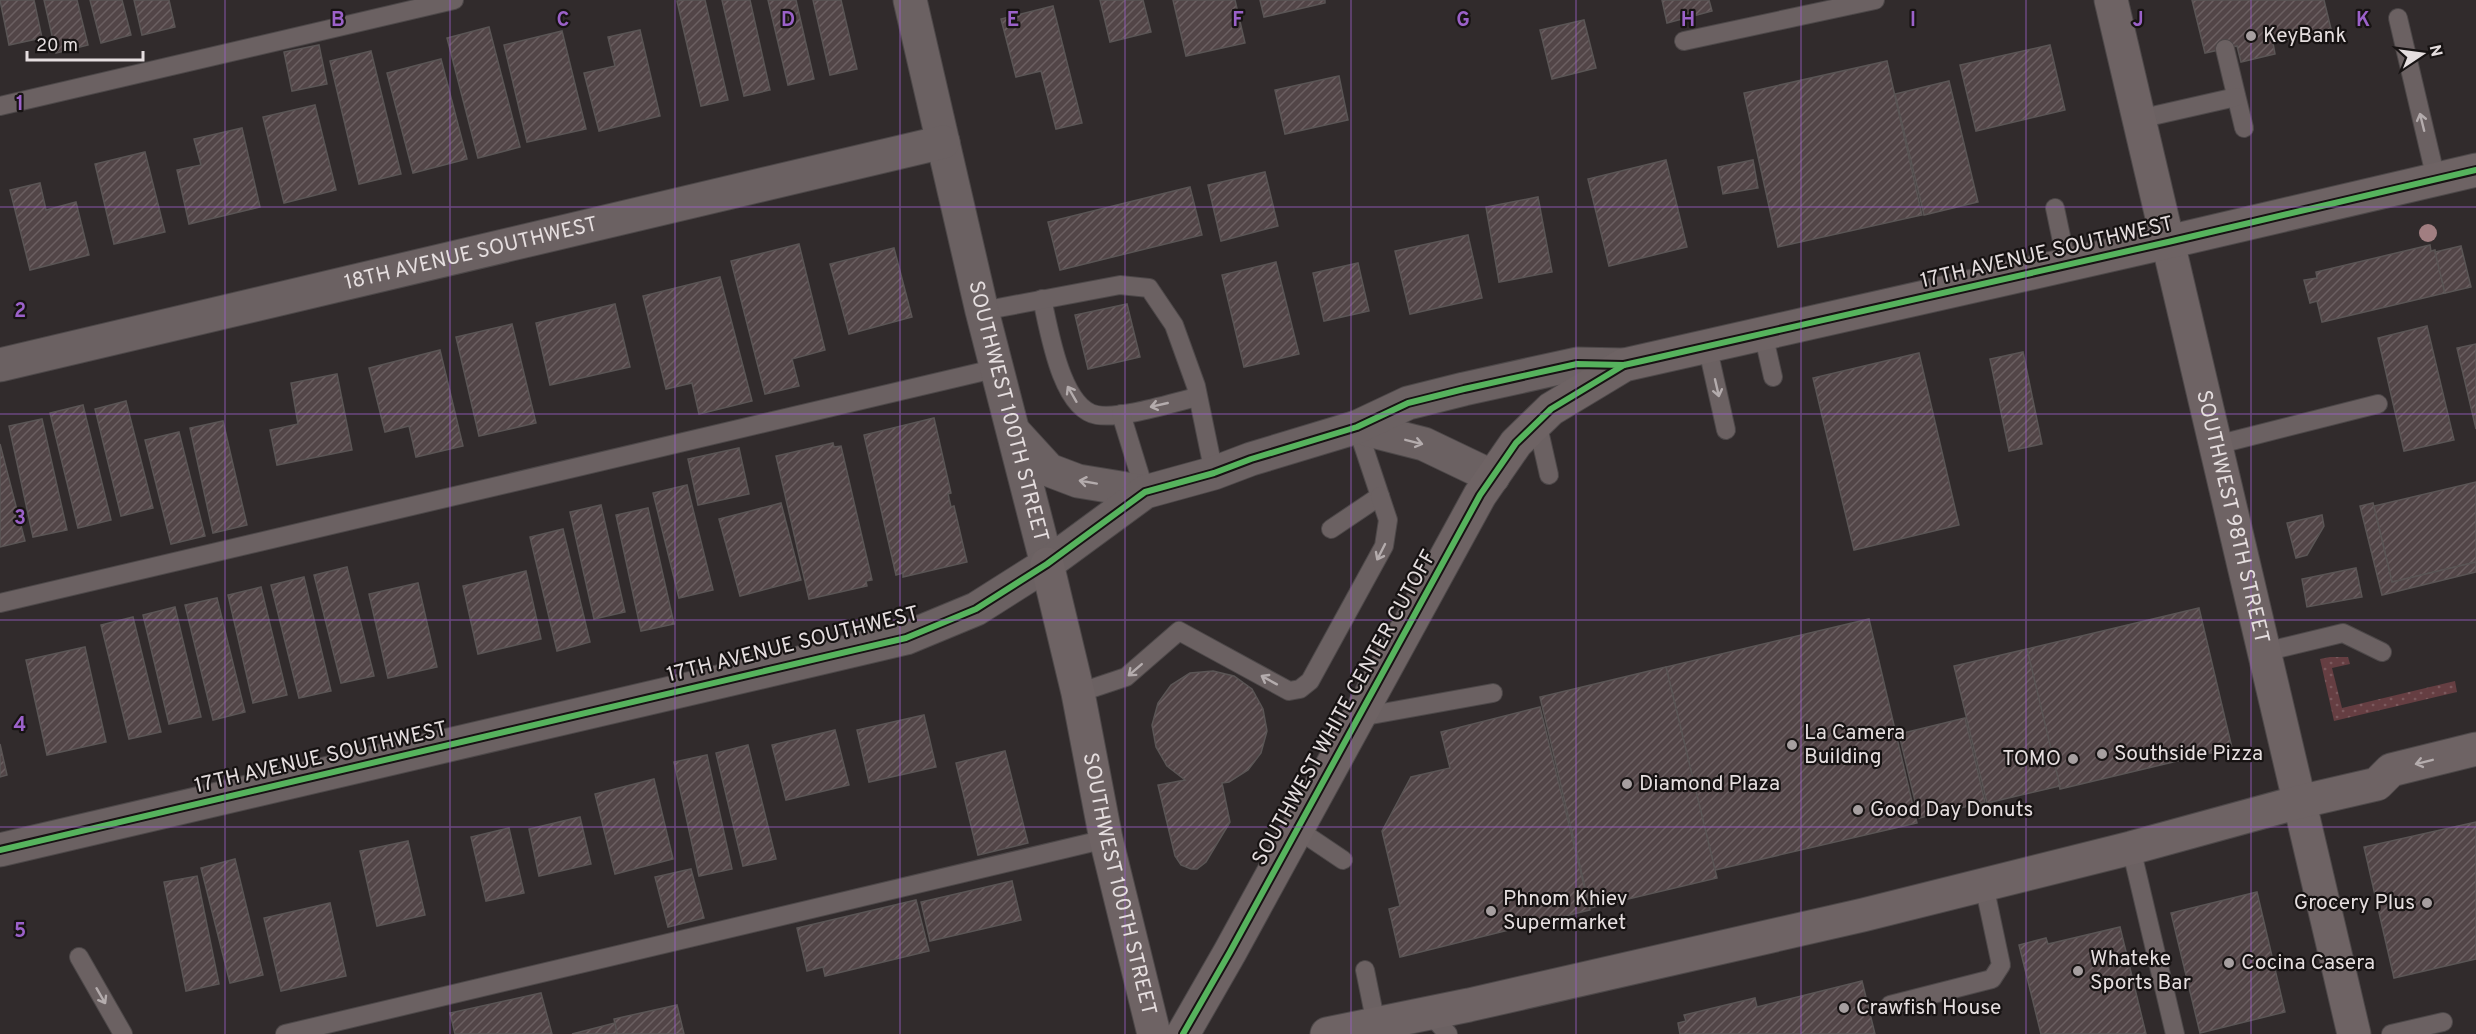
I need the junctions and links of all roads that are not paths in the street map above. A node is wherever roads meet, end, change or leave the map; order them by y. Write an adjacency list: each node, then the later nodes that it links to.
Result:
1 (454, 0): 9 (lane)
2 (910, 0): 12 (street, SOUTHWEST 100TH STREET)
3 (1875, 0): 6 (lane)
4 (2111, 0): 10 (street, SOUTHWEST 98TH STREET)
5 (2398, 18): 14 (lane, one-way to 5)
6 (1684, 41)
7 (2225, 49): 8 (lane)
8 (2236, 97): 10 (lane); 11 (lane)
9 (0, 106)
10 (2139, 119): 16 (street, SOUTHWEST 98TH STREET)
11 (2244, 128)
12 (943, 142): 19 (street, SOUTHWEST 100TH STREET); 22 (street, 18TH AVENUE SOUTHWEST)
13 (2476, 170): 14 (street, 17TH AVENUE SOUTHWEST)
14 (2436, 179): 16 (street, 17TH AVENUE SOUTHWEST)
15 (2055, 208): 17 (lane)
16 (2168, 243): 17 (street, 17TH AVENUE SOUTHWEST); 33 (street, SOUTHWEST 98TH STREET)
17 (2067, 265): 20 (street, 17TH AVENUE SOUTHWEST)
18 (1042, 299): 19 (lane); 26 (lane); 28 (lane, one-way to 18)
19 (982, 311): 24 (street, SOUTHWEST 100TH STREET)
20 (1763, 333): 21 (street, 17TH AVENUE SOUTHWEST); 25 (lane)
21 (1707, 345): 23 (street, 17TH AVENUE SOUTHWEST); 31 (lane, one-way to 31)
22 (0, 365)
23 (1624, 365): 29 (street, 17TH AVENUE SOUTHWEST); 30 (street, 17TH AVENUE SOUTHWEST)
24 (998, 368): 32 (street, SOUTHWEST 100TH STREET); 41 (lane)
25 (1773, 377)
26 (1197, 397): 28 (lane, one-way to 28); 34 (lane)
27 (2378, 404): 33 (lane)
28 (1121, 414): 37 (lane)
29 (1544, 415): 35 (lane); 36 (street, SOUTHWEST WHITE CENTER CUTOFF)
30 (1357, 427): 34 (street, 17TH AVENUE SOUTHWEST); 36 (street, one-way to 36); 38 (lane)
31 (1726, 430)
32 (1015, 433): 37 (street, 17TH AVENUE SOUTHWEST, one-way to 32); 40 (street, SOUTHWEST 100TH STREET)
33 (2216, 445): 42 (street, SOUTHWEST 98TH STREET)
34 (1214, 473): 37 (street, 17TH AVENUE SOUTHWEST)
35 (1549, 475)
36 (1493, 477): 46 (street, SOUTHWEST WHITE CENTER CUTOFF)
37 (1145, 492): 40 (street, 17TH AVENUE SOUTHWEST)
38 (1380, 496): 39 (lane); 44 (lane, one-way to 44)
39 (1330, 529)
40 (1047, 564): 44 (street, SOUTHWEST 100TH STREET); 54 (street, 17TH AVENUE SOUTHWEST)
41 (0, 603)
42 (2264, 652): 43 (lane); 50 (street, SOUTHWEST 98TH STREET)
43 (2382, 652)
44 (1078, 693): 52 (street, SOUTHWEST 100TH STREET)
45 (1493, 693): 46 (lane)
46 (1360, 717): 51 (street, SOUTHWEST WHITE CENTER CUTOFF)
47 (2476, 749): 49 (street, one-way to 49)
48 (2476, 772): 49 (street)
49 (2377, 784): 50 (street)
50 (2300, 802): 53 (street); 69 (street, SOUTHWEST 98TH STREET)
51 (1297, 829): 55 (lane); 66 (street, SOUTHWEST WHITE CENTER CUTOFF)
52 (1106, 839): 64 (lane); 65 (street, SOUTHWEST 100TH STREET)
53 (2131, 848): 56 (street); 68 (lane)
54 (0, 850)
55 (1342, 860)
56 (1983, 885): 59 (lane); 62 (street)
57 (79, 957): 63 (lane, one-way to 63)
58 (1365, 970): 61 (lane)
59 (1890, 1005)
60 (2444, 1022): 70 (lane)
61 (1376, 1024): 62 (street); 67 (street)
62 (1439, 1024)
63 (123, 1034)
64 (285, 1034)
65 (1154, 1034)
66 (1183, 1034)
67 (1329, 1034)
68 (2175, 1034)
69 (2354, 1034)
70 (2391, 1034)

